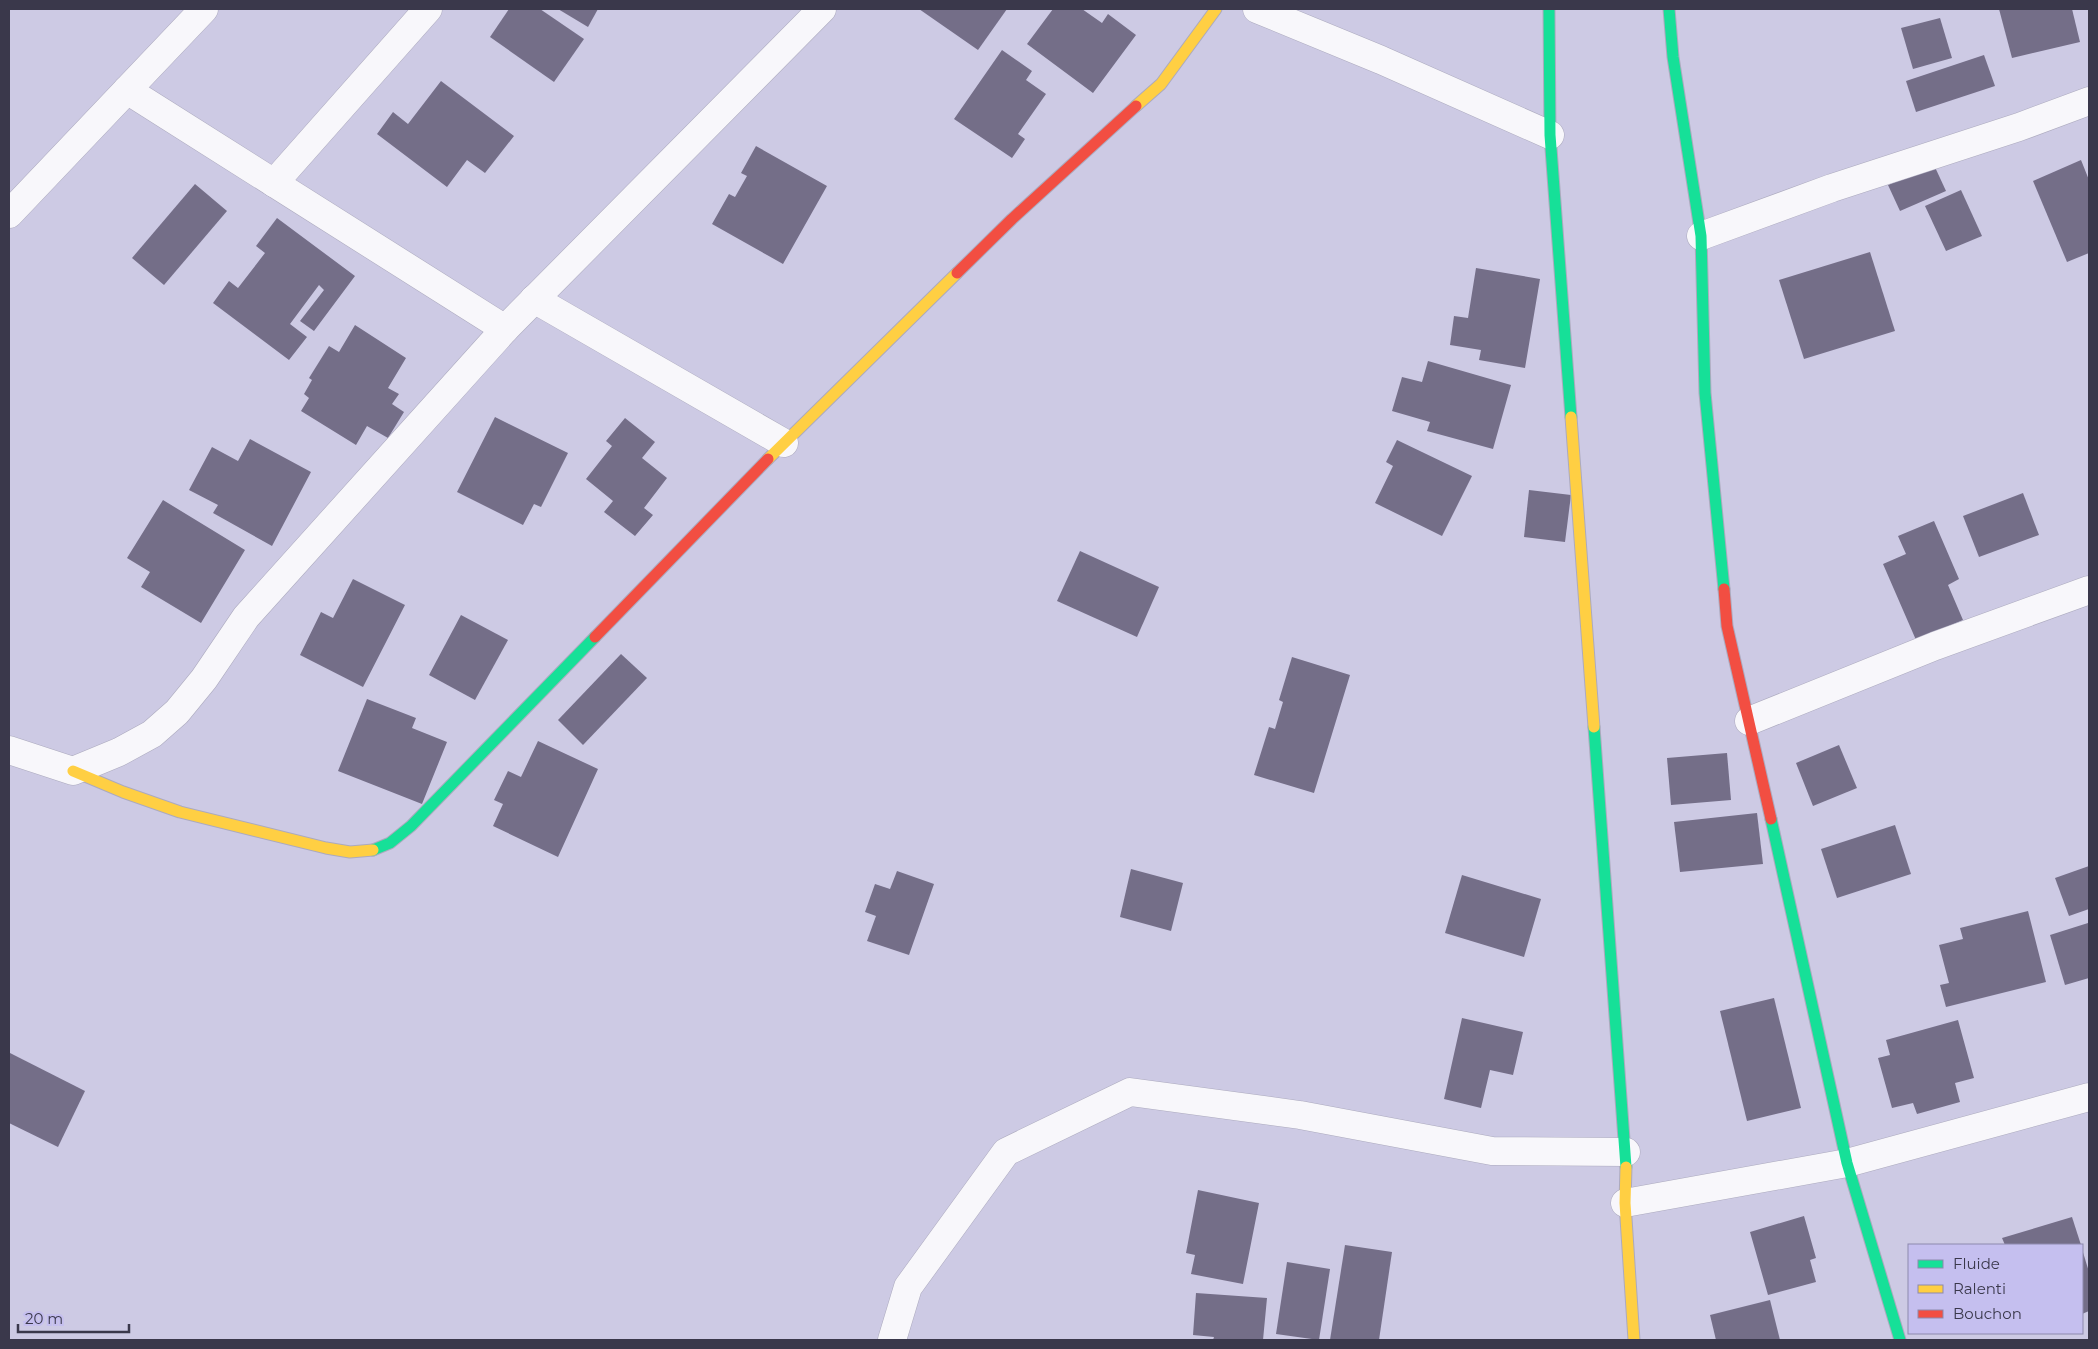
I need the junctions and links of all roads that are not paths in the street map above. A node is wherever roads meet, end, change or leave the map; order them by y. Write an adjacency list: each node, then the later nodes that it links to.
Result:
1 (204, 9): 8 (street)
2 (428, 9): 11 (street)
3 (822, 9): 14 (street)
4 (1216, 9): 16 (street)
5 (1257, 9): 10 (street)
6 (1549, 9): 10 (street)
7 (1669, 9): 13 (street)
8 (127, 90): 11 (street); 12 (street)
9 (2089, 101): 13 (street)
10 (1550, 135): 22 (street)
11 (274, 183): 15 (street)
12 (9, 214)
13 (1701, 236): 18 (street)
14 (534, 299): 15 (street); 16 (street)
15 (505, 329): 20 (street)
16 (784, 443): 20 (street)
17 (2089, 590): 18 (street)
18 (1749, 721): 23 (street)
19 (9, 750): 20 (street)
20 (73, 771)
21 (2089, 1097): 23 (street)
22 (1626, 1152): 24 (street); 25 (street)
23 (1847, 1163): 24 (street); 27 (street)
24 (1625, 1203): 26 (street)
25 (892, 1340)
26 (1634, 1340)
27 (1900, 1340)

